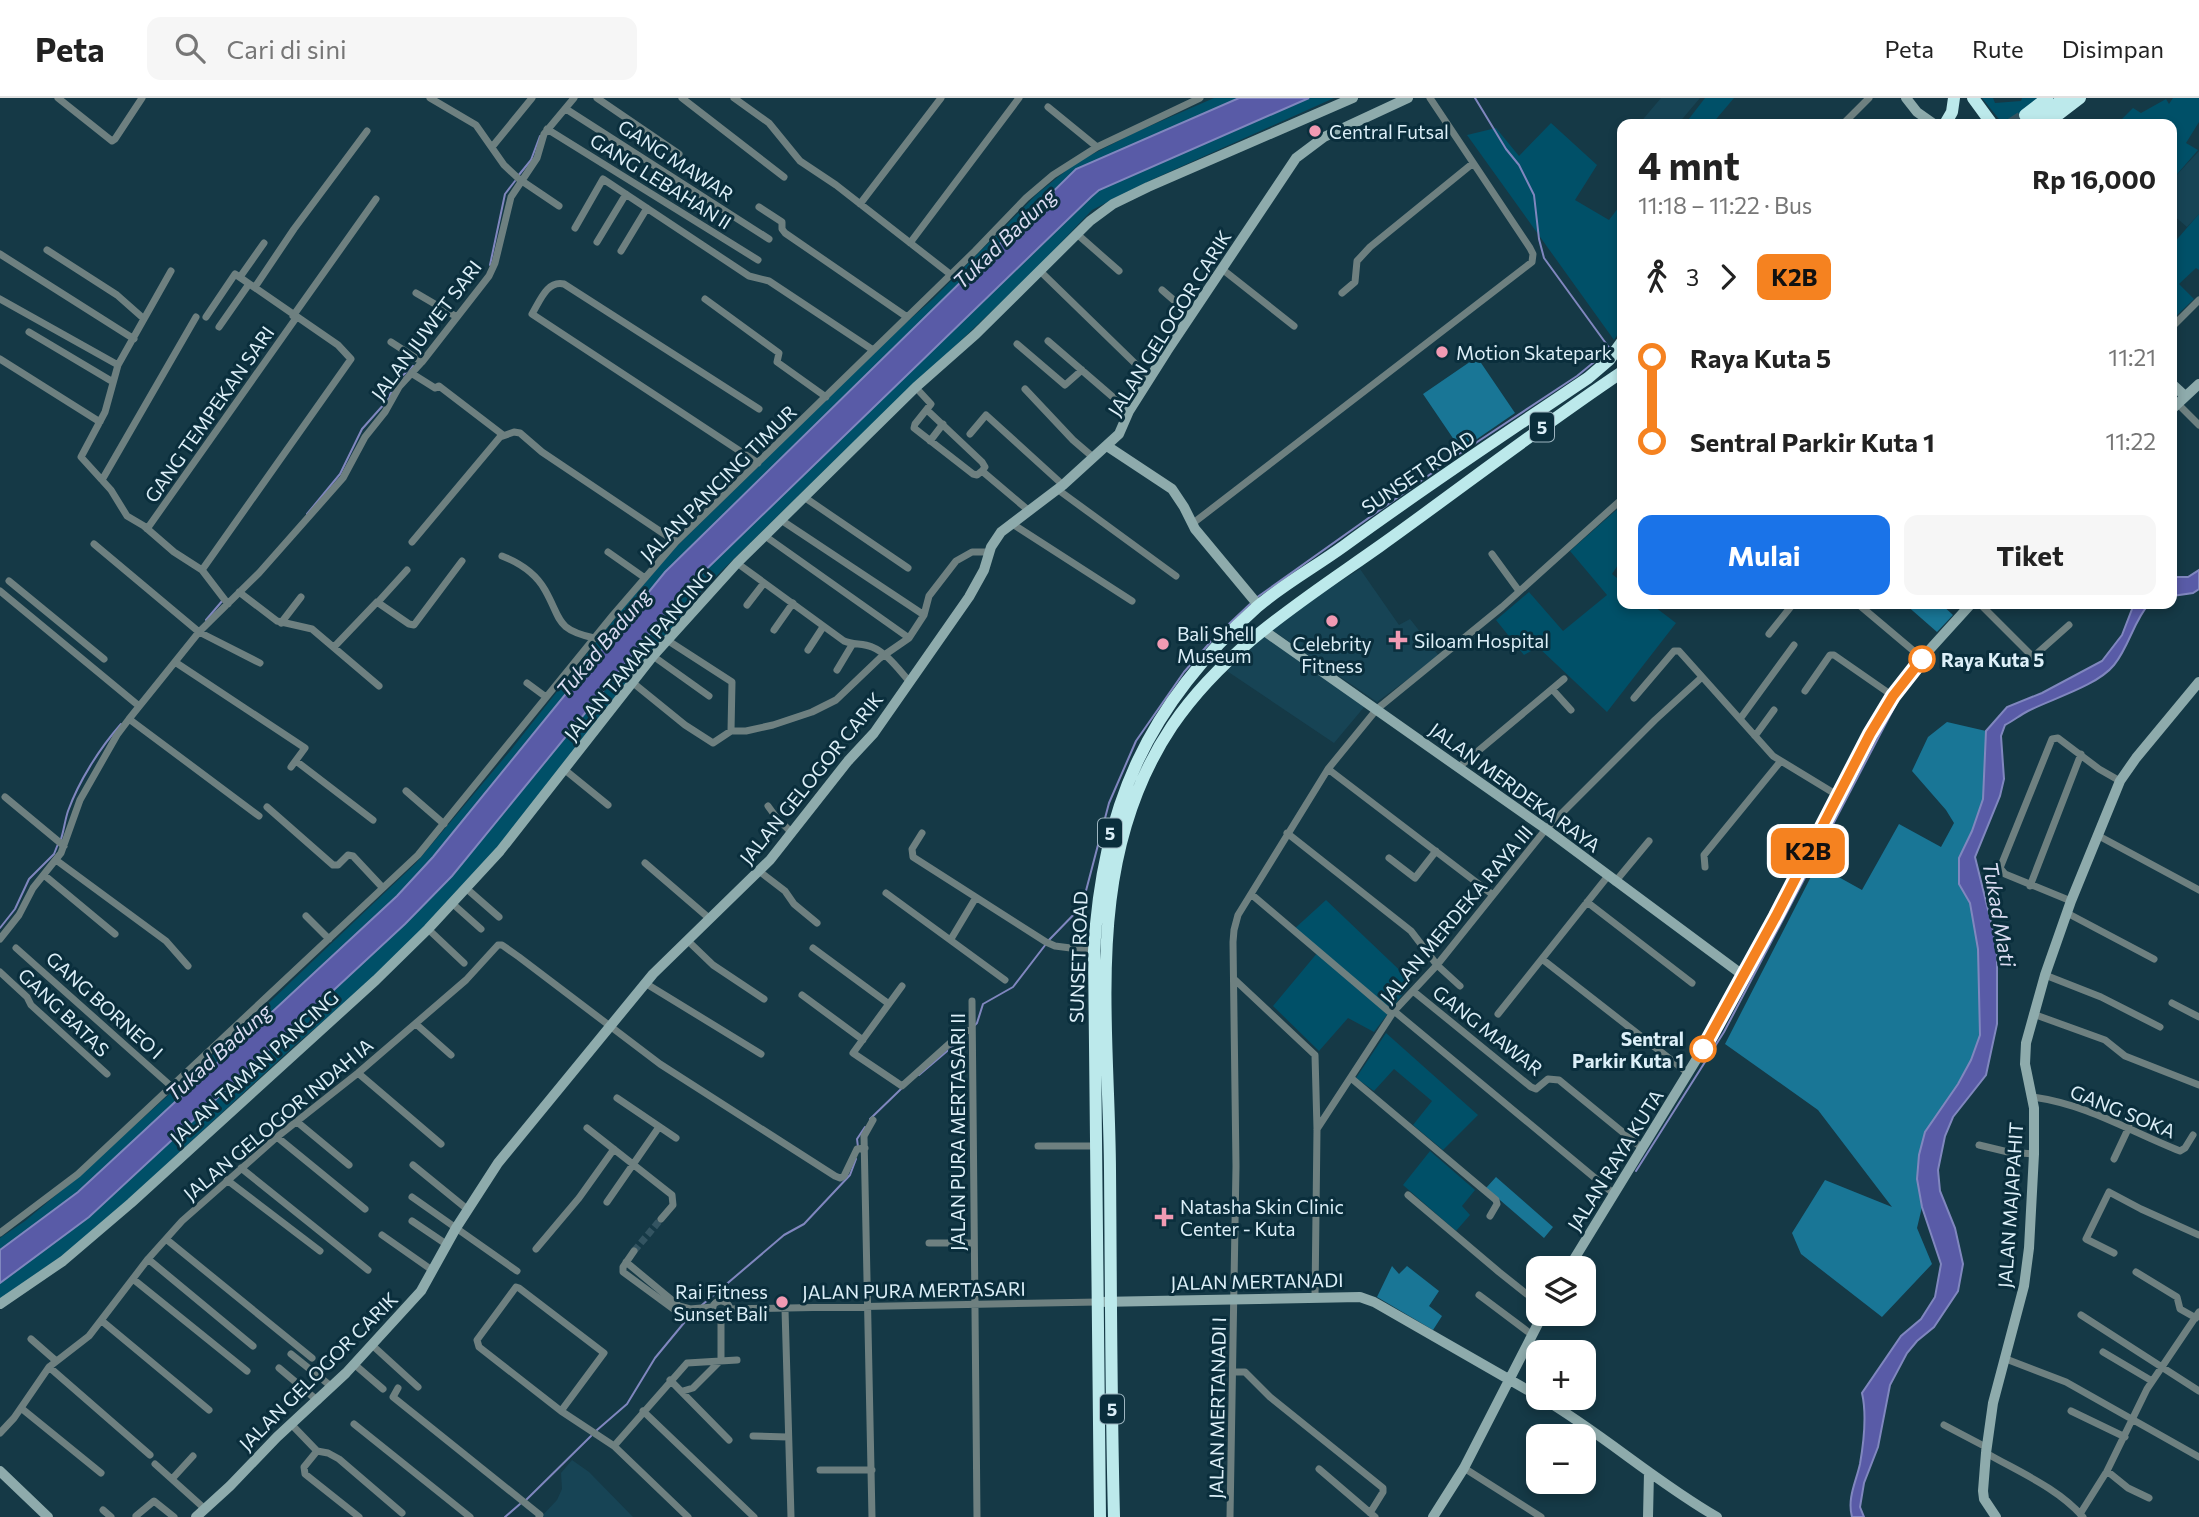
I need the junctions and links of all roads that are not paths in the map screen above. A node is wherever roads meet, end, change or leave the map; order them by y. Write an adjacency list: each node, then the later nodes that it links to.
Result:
1 (58, 98): 2 (street)
2 (142, 98)
3 (430, 98): 34 (street)
4 (532, 98): 34 (street)
5 (574, 98): 23 (street, JALAN JUWET SARI)
6 (597, 98): 36 (street)
7 (682, 98): 38 (street)
8 (734, 98): 42 (street)
9 (941, 98): 42 (street)
10 (1018, 98): 51 (street)
11 (1353, 98): 47 (street, JALAN TAMAN PANCING)
12 (1408, 98): 56 (street, JALAN GELOGOR CARIK)
13 (1430, 98): 37 (street)
14 (1869, 98): 25 (street)
15 (1906, 98): 24 (street)
16 (1954, 98): 28 (highway)
17 (1973, 98): 29 (highway)
18 (2047, 98): 30 (highway)
19 (2064, 98): 30 (highway)
20 (2080, 98): 31 (highway)
21 (1197, 99): 35 (street, JALAN PANCING TIMUR)
22 (1048, 107): 35 (street)
23 (566, 109): 32 (street, JALAN JUWET SARI); 48 (street, GANG MAWAR)
24 (1917, 112): 26 (street); 27 (street)
25 (1848, 119)
26 (1918, 119)
27 (1927, 119)
28 (1948, 119)
29 (1988, 119)
30 (2028, 119)
31 (2054, 119)
32 (547, 129): 39 (street, JALAN JUWET SARI); 55 (street, GANG LEBAHAN II)
33 (367, 131): 62 (street)
34 (492, 147): 39 (street)
35 (1097, 147): 60 (street, JALAN PANCING TIMUR)
36 (679, 154)
37 (1472, 164): 65 (street); 123 (street)
38 (784, 177)
39 (518, 178): 43 (street); 69 (street, JALAN JUWET SARI)
40 (626, 194): 45 (street); 46 (street); 49 (street)
41 (376, 199): 73 (street, GANG TEMPEKAN SARI)
42 (860, 204): 51 (street)
43 (559, 206)
44 (759, 206): 74 (street)
45 (647, 208): 53 (street); 85 (street)
46 (575, 228)
47 (1077, 234): 58 (street, JALAN TAMAN PANCING); 59 (street)
48 (769, 239)
49 (597, 242)
50 (264, 243): 61 (street)
51 (910, 243): 60 (street)
52 (47, 250): 75 (street)
53 (621, 251)
54 (0, 254): 80 (street)
55 (758, 260)
56 (1222, 269): 70 (street, JALAN GELOGOR CARIK); 77 (street)
57 (171, 271): 75 (street)
58 (1040, 271): 92 (street); 117 (street, JALAN TAMAN PANCING)
59 (1119, 271)
60 (950, 274): 74 (street, JALAN PANCING TIMUR)
61 (240, 277): 62 (street); 72 (street)
62 (252, 286): 73 (street); 78 (street)
63 (1162, 290): 70 (street)
64 (416, 293): 69 (street)
65 (1342, 293)
66 (0, 299): 88 (street)
67 (705, 299): 97 (street)
68 (2199, 300): 76 (street)
69 (454, 315): 87 (street, JALAN JUWET SARI)
70 (1191, 315): 92 (street, JALAN GELOGOR CARIK)
71 (196, 317): 114 (street)
72 (206, 317)
73 (295, 317): 124 (street, GANG TEMPEKAN SARI); 136 (street)
74 (907, 317): 85 (street, JALAN PANCING TIMUR)
75 (143, 318): 80 (street)
76 (2177, 322)
77 (1294, 326)
78 (219, 327)
79 (29, 332): 93 (street)
80 (134, 339): 88 (street)
81 (1048, 341): 89 (street)
82 (391, 342): 87 (street)
83 (1017, 344): 89 (street)
84 (1617, 348): 115 (highway, SUNSET ROAD / 5)
85 (873, 350): 97 (street, JALAN PANCING TIMUR)
86 (0, 359): 102 (street)
87 (421, 361): 90 (street, JALAN JUWET SARI)
88 (118, 365): 93 (street)
89 (1082, 370): 101 (street)
90 (411, 373): 106 (street); 144 (street, JALAN JUWET SARI)
91 (1617, 375): 118 (highway, SUNSET ROAD / 5)
92 (1150, 378): 101 (street, JALAN GELOGOR CARIK)
93 (113, 382): 102 (street)
94 (2199, 384): 98 (street)
95 (1025, 389): 111 (street)
96 (919, 391): 100 (street)
97 (826, 397): 112 (street, JALAN PANCING TIMUR)
98 (2178, 403): 104 (street)
99 (759, 409): 112 (street)
100 (927, 410): 103 (street); 107 (street)
101 (1129, 411): 109 (street, JALAN GELOGOR CARIK)
102 (100, 422): 114 (street, GANG TEMPEKAN SARI)
103 (943, 424): 107 (street); 108 (street)
104 (2199, 425)
105 (970, 434): 116 (street)
106 (503, 435): 126 (street); 127 (street)
107 (930, 441): 110 (street)
108 (962, 442): 110 (street); 113 (street)
109 (1107, 446): 111 (street, JALAN GELOGOR CARIK); 123 (street)
110 (950, 457): 113 (street)
111 (1094, 458): 116 (street, JALAN GELOGOR CARIK)
112 (758, 463): 127 (street, JALAN PANCING TIMUR)
113 (982, 471): 120 (street)
114 (102, 480): 124 (street, GANG TEMPEKAN SARI)
115 (1436, 481): 118 (highway); 151 (highway, SUNSET ROAD / 5)
116 (1060, 487): 120 (street, JALAN GELOGOR CARIK); 138 (street)
117 (804, 497): 121 (street, JALAN TAMAN PANCING); 135 (street)
118 (1446, 498): 161 (highway, SUNSET ROAD / 5)
119 (1617, 503): 143 (street, JALAN MERTANADI I)
120 (1028, 510): 122 (street, JALAN GELOGOR CARIK)
121 (781, 520): 125 (street, JALAN TAMAN PANCING); 156 (street)
122 (1011, 523): 130 (street, JALAN GELOGOR CARIK); 147 (street)
123 (1192, 524): 151 (street)
124 (147, 529): 136 (street, GANG TEMPEKAN SARI)
125 (765, 537): 134 (street, JALAN TAMAN PANCING); 165 (street)
126 (412, 542)
127 (676, 542): 139 (street, JALAN PANCING TIMUR)
128 (94, 544): 162 (street)
129 (608, 552): 139 (street)
130 (989, 552): 156 (street); 183 (street, JALAN GELOGOR CARIK)
131 (1492, 554): 143 (street)
132 (502, 556): 164 (street)
133 (462, 561): 148 (street)
134 (737, 563): 141 (street); 166 (street, JALAN TAMAN PANCING)
135 (908, 568)
136 (202, 570): 146 (street, GANG TEMPEKAN SARI)
137 (407, 570): 148 (street)
138 (1177, 576)
139 (645, 578): 164 (street, JALAN PANCING TIMUR)
140 (9, 581): 167 (street)
141 (764, 583): 149 (street); 150 (street)
142 (0, 591): 172 (street)
143 (1519, 591): 194 (street, JALAN MERTANADI I)
144 (239, 592): 146 (street, JALAN JUWET SARI); 157 (street)
145 (301, 597): 157 (street)
146 (225, 599): 162 (street, JALAN JUWET SARI)
147 (1132, 601)
148 (378, 602): 170 (street)
149 (793, 603): 159 (street); 160 (street)
150 (747, 605)
151 (1259, 606): 256 (highway, SUNSET ROAD / 5)
152 (1789, 609): 163 (street)
153 (1864, 609): 176 (street)
154 (1967, 609): 176 (street, JALAN RAYA KUTA)
155 (1985, 609): 158 (street)
156 (924, 615): 165 (street)
157 (281, 623): 170 (street)
158 (2070, 625)
159 (823, 627): 168 (street); 171 (street)
160 (774, 630)
161 (1263, 630): 194 (street, JALAN MERDEKA RAYA); 352 (highway, SUNSET ROAD / 5)
162 (198, 631): 177 (street, JALAN JUWET SARI); 178 (street)
163 (1769, 634)
164 (594, 638): 191 (street, JALAN PANCING TIMUR)
165 (909, 638): 173 (street)
166 (667, 640): 174 (street, JALAN TAMAN PANCING); 199 (street)
167 (86, 645): 172 (street); 175 (street)
168 (852, 645): 173 (street); 179 (street)
169 (1794, 645): 198 (street)
170 (334, 647): 186 (street)
171 (808, 650)
172 (77, 655): 193 (street)
173 (885, 655): 183 (street); 199 (street)
174 (653, 656): 182 (street, JALAN TAMAN PANCING); 189 (street)
175 (104, 659)
176 (1922, 659): 190 (street, JALAN RAYA KUTA)
177 (175, 662): 193 (street, JALAN JUWET SARI); 214 (street)
178 (260, 663)
179 (837, 670)
180 (1701, 678): 192 (street); 198 (street); 216 (street, JALAN MERDEKA RAYA III)
181 (1564, 679): 187 (street)
182 (632, 682): 199 (street); 205 (street, JALAN TAMAN PANCING)
183 (911, 682): 217 (street, JALAN GELOGOR CARIK)
184 (2199, 682): 206 (street, JALAN MAJAPAHIT)
185 (527, 683): 191 (street)
186 (379, 686)
187 (1552, 689): 195 (street); 203 (street)
188 (1805, 691): 190 (street)
189 (709, 696)
190 (1893, 696): 208 (street, JALAN RAYA KUTA)
191 (547, 697): 215 (street, JALAN PANCING TIMUR)
192 (1634, 698)
193 (138, 705): 197 (street, JALAN JUWET SARI)
194 (1377, 709): 203 (street, JALAN MERDEKA RAYA); 204 (street, JALAN MERTANADI I)
195 (1571, 710)
196 (1774, 710): 200 (street)
197 (129, 719): 213 (street); 222 (street, JALAN JUWET SARI)
198 (1740, 719): 200 (street)
199 (731, 731)
200 (1755, 736): 202 (street)
201 (2081, 754): 206 (street); 231 (street); 231 (street)
202 (1780, 762): 208 (street); 227 (street)
203 (1459, 767): 216 (street, JALAN MERDEKA RAYA)
204 (1328, 769): 219 (street, JALAN MERTANADI I); 223 (street)
205 (565, 770): 210 (street); 233 (street, JALAN TAMAN PANCING)
206 (2120, 781): 220 (street, JALAN MAJAPAHIT)
207 (406, 790): 215 (street)
208 (1837, 795): 264 (street, JALAN RAYA KUTA)
209 (5, 797): 222 (street)
210 (608, 805)
211 (768, 806): 217 (street)
212 (267, 807): 232 (street)
213 (259, 816)
214 (373, 820)
215 (444, 824): 232 (street, JALAN PANCING TIMUR)
216 (1546, 829): 230 (street, JALAN MERDEKA RAYA); 237 (street, JALAN MERDEKA RAYA III)
217 (792, 833): 228 (street, JALAN GELOGOR CARIK)
218 (922, 833): 238 (street)
219 (1287, 833): 236 (street, JALAN MERTANADI I); 260 (street)
220 (2097, 835): 234 (street); 239 (street, JALAN MAJAPAHIT)
221 (1649, 841): 230 (street)
222 (62, 844): 225 (street, JALAN JUWET SARI)
223 (1436, 851): 224 (street); 237 (street)
224 (1389, 858)
225 (56, 860): 229 (street, JALAN JUWET SARI); 261 (street)
226 (645, 863): 245 (street)
227 (1705, 867)
228 (759, 871): 245 (street, JALAN GELOGOR CARIK); 246 (street)
229 (44, 875): 249 (street); 250 (street, JALAN JUWET SARI)
230 (1612, 879): 240 (street); 264 (street, JALAN MERDEKA RAYA)
231 (2031, 886): 239 (street)
232 (382, 887): 251 (street, JALAN PANCING TIMUR)
233 (467, 889): 241 (street, JALAN TAMAN PANCING); 244 (street)
234 (2199, 890)
235 (886, 893): 252 (street)
236 (1251, 894): 265 (street, JALAN MERTANADI I); 277 (street)
237 (1493, 895): 260 (street, JALAN MERDEKA RAYA III)
238 (975, 899): 252 (street); 256 (street)
239 (2071, 901): 242 (street, JALAN MAJAPAHIT)
240 (1587, 902): 258 (street); 268 (street)
241 (453, 904): 247 (street, JALAN TAMAN PANCING); 248 (street)
242 (2067, 913): 257 (street); 263 (street, JALAN MAJAPAHIT)
243 (306, 916): 251 (street)
244 (499, 917)
245 (710, 919): 253 (street, JALAN GELOGOR CARIK)
246 (817, 923)
247 (428, 929): 259 (street); 353 (street, JALAN TAMAN PANCING)
248 (481, 929)
249 (115, 934)
250 (0, 939)
251 (329, 939): 293 (street, JALAN PANCING TIMUR)
252 (951, 939): 266 (street)
253 (687, 940): 267 (street, JALAN GELOGOR CARIK); 273 (street)
254 (16, 948): 293 (street, GANG BORNEO I)
255 (813, 948): 276 (street)
256 (1094, 951): 308 (highway, SUNSET ROAD / 5)
257 (2154, 958)
258 (1542, 959): 278 (street); 289 (street)
259 (464, 963)
260 (1437, 965): 270 (street); 271 (street, JALAN MERDEKA RAYA III)
261 (188, 967)
262 (0, 972): 290 (street, GANG BATAS)
263 (2045, 975): 279 (street, JALAN MAJAPAHIT); 283 (street)
264 (1744, 976): 289 (street, JALAN RAYA KUTA)
265 (1234, 979): 301 (street); 351 (street, JALAN MERTANADI I)
266 (1005, 980)
267 (645, 983): 282 (street, JALAN GELOGOR CARIK); 286 (street)
268 (1692, 983)
269 (902, 986): 276 (street)
270 (1460, 986)
271 (1413, 991): 277 (street, JALAN MERDEKA RAYA III); 310 (street, GANG MAWAR)
272 (802, 995): 285 (street)
273 (764, 999)
274 (972, 1001): 284 (street, JALAN PURA MERTASARI II)
275 (2172, 1003): 280 (street)
276 (889, 1004): 285 (street)
277 (1393, 1013): 291 (street, JALAN MERDEKA RAYA III); 319 (street)
278 (1498, 1014)
279 (2033, 1014): 292 (street); 294 (street, JALAN MAJAPAHIT)
280 (2199, 1017)
281 (416, 1024): 282 (street, JALAN GELOGOR INDAH IA); 287 (street); 288 (street, JALAN GELOGOR INDAH IA)
282 (609, 1027): 309 (street); 324 (street, JALAN GELOGOR CARIK)
283 (2160, 1027)
284 (971, 1029): 285 (street); 335 (street, JALAN PURA MERTASARI II)
285 (863, 1040)
286 (761, 1054)
287 (451, 1055)
288 (358, 1073): 297 (street, JALAN GELOGOR INDAH IA); 305 (street)
289 (1688, 1073): 310 (street, JALAN RAYA KUTA)
290 (107, 1074)
291 (1351, 1078): 301 (street, JALAN MERDEKA RAYA III); 325 (street)
292 (2199, 1085)
293 (172, 1087): 329 (street, JALAN PANCING TIMUR)
294 (2033, 1097): 299 (street, GANG SOKA); 312 (street, JALAN MAJAPAHIT)
295 (617, 1098): 298 (street)
296 (873, 1120): 309 (street)
297 (296, 1121): 303 (street, JALAN GELOGOR INDAH IA); 314 (street)
298 (659, 1126): 304 (street); 316 (street)
299 (2129, 1127): 302 (street, GANG SOKA); 313 (street)
300 (587, 1128): 311 (street)
301 (1317, 1129): 350 (street)
302 (2193, 1135)
303 (277, 1137): 317 (street, JALAN GELOGOR INDAH IA); 323 (street)
304 (676, 1138)
305 (441, 1143)
306 (1979, 1144): 312 (street)
307 (1038, 1146): 308 (street)
308 (1097, 1146): 352 (highway, SUNSET ROAD / 5)
309 (865, 1148): 355 (street)
310 (1642, 1148): 319 (street, JALAN RAYA KUTA)
311 (614, 1149): 316 (street); 337 (street)
312 (2034, 1154): 371 (street, JALAN MAJAPAHIT)
313 (2114, 1159)
314 (349, 1165)
315 (413, 1165): 324 (street)
316 (633, 1165): 322 (street); 326 (street)
317 (241, 1168): 318 (street, JALAN GELOGOR INDAH IA); 343 (street)
318 (228, 1179): 332 (street, JALAN GELOGOR INDAH IA); 333 (street); 338 (street)
319 (1613, 1194): 341 (street, JALAN RAYA KUTA)
320 (1408, 1195): 348 (street)
321 (412, 1198): 328 (street)
322 (607, 1202)
323 (365, 1209)
324 (467, 1209): 328 (street, JALAN GELOGOR CARIK)
325 (1490, 1216)
326 (661, 1219)
327 (412, 1221): 336 (street)
328 (456, 1228): 336 (street, JALAN GELOGOR CARIK); 345 (street)
329 (0, 1233)
330 (382, 1235): 344 (street)
331 (2199, 1236): 340 (street)
332 (166, 1239): 342 (street, JALAN GELOGOR INDAH IA); 370 (street)
333 (313, 1241)
334 (929, 1243): 335 (street)
335 (973, 1243): 354 (street, JALAN PURA MERTASARI II)
336 (446, 1244): 344 (street, JALAN GELOGOR CARIK)
337 (536, 1249)
338 (320, 1251)
339 (634, 1251): 358 (street)
340 (2114, 1253)
341 (1576, 1256)
342 (148, 1259): 347 (street, JALAN GELOGOR INDAH IA); 367 (street)
343 (369, 1270)
344 (432, 1270): 366 (street, JALAN GELOGOR CARIK)
345 (517, 1271)
346 (2136, 1272): 362 (street)
347 (133, 1279): 361 (street, JALAN GELOGOR INDAH IA); 379 (street)
348 (1526, 1293)
349 (1479, 1295): 364 (street)
350 (1315, 1297): 351 (street, JALAN MERTANADI); 381 (street, JALAN MERTANADI)
351 (1235, 1299): 352 (street, JALAN MERTANADI); 380 (street, JALAN MERTANADI I)
352 (1104, 1302): 354 (street, JALAN PURA MERTASARI); 426 (highway, SUNSET ROAD / 5)
353 (0, 1304)
354 (973, 1305): 355 (street, JALAN PURA MERTASARI); 444 (street, JALAN PURA MERTASARI II)
355 (869, 1307): 357 (street, JALAN PURA MERTASARI); 417 (street)
356 (731, 1309): 357 (street, JALAN PURA MERTASARI); 358 (street); 360 (street)
357 (785, 1309): 404 (street)
358 (713, 1310): 360 (street)
359 (2081, 1315): 376 (street)
360 (721, 1319): 373 (street)
361 (102, 1321): 372 (street, JALAN GELOGOR INDAH IA); 393 (street)
362 (2196, 1321): 376 (street)
363 (1536, 1326): 364 (street)
364 (1531, 1334): 381 (street)
365 (31, 1339): 372 (street)
366 (372, 1345): 375 (street, JALAN GELOGOR CARIK); 385 (street)
367 (253, 1346)
368 (2103, 1352): 383 (street)
369 (291, 1354): 384 (street)
370 (312, 1358)
371 (2006, 1359): 398 (street); 409 (street, JALAN MAJAPAHIT)
372 (55, 1360): 377 (street, JALAN GELOGOR INDAH IA)
373 (721, 1360): 374 (street); 382 (street); 389 (street)
374 (737, 1360)
375 (355, 1364): 384 (street, JALAN GELOGOR CARIK); 387 (street)
376 (2163, 1366): 383 (street); 390 (street)
377 (49, 1367): 392 (street, JALAN GELOGOR INDAH IA); 410 (street)
378 (279, 1368): 391 (street)
379 (247, 1371)
380 (1233, 1372): 430 (street); 447 (street, JALAN MERTANADI I)
381 (1507, 1379): 388 (street, JALAN MERTANADI); 414 (street)
382 (670, 1380): 389 (street); 396 (street)
383 (2152, 1381): 398 (street)
384 (332, 1387): 391 (street, JALAN GELOGOR CARIK)
385 (418, 1387)
386 (398, 1388): 439 (street)
387 (383, 1389)
388 (1526, 1389)
389 (683, 1391): 406 (street)
390 (2199, 1391)
391 (318, 1401): 399 (street, JALAN GELOGOR CARIK)
392 (21, 1408): 402 (street, JALAN GELOGOR INDAH IA); 421 (street)
393 (209, 1410)
394 (1559, 1410): 420 (street, JALAN MERTANADI)
395 (561, 1411): 395 (street); 407 (street)
396 (643, 1411): 407 (street); 441 (street)
397 (2071, 1411): 405 (street)
398 (2134, 1420): 405 (street); 412 (street)
399 (291, 1424): 408 (street); 427 (street, JALAN GELOGOR CARIK)
400 (354, 1424): 438 (street)
401 (1944, 1425): 409 (street)
402 (2, 1429)
403 (753, 1436): 404 (street)
404 (787, 1437): 442 (street)
405 (2124, 1437): 419 (street)
406 (730, 1440)
407 (614, 1446): 440 (street)
408 (317, 1451): 429 (street); 437 (street)
409 (1986, 1453): 432 (street); 452 (street, JALAN MAJAPAHIT)
410 (150, 1455)
411 (193, 1456): 422 (street)
412 (2199, 1457)
413 (155, 1464): 422 (street)
414 (1464, 1468): 448 (street); 449 (street)
415 (1319, 1469): 430 (street)
416 (820, 1470): 417 (street)
417 (872, 1470): 443 (street)
418 (0, 1471): 433 (street)
419 (2107, 1471): 425 (street); 432 (street)
420 (1650, 1472): 423 (street, JALAN MERTANADI); 424 (street)
421 (101, 1473)
422 (172, 1479): 427 (street)
423 (1660, 1480): 424 (street); 451 (street, JALAN MERTANADI)
424 (1649, 1484): 450 (street)
425 (2149, 1498)
426 (1107, 1502): 445 (highway, SUNSET ROAD / 5); 446 (highway, SUNSET ROAD / 5)
427 (205, 1509): 436 (street, JALAN GELOGOR CARIK)
428 (103, 1510): 434 (street)
429 (402, 1513)
430 (1372, 1515)
431 (136, 1516): 435 (street)
432 (2082, 1516)
433 (48, 1517)
434 (111, 1517)
435 (174, 1517)
436 (196, 1517)
437 (359, 1517)
438 (470, 1517)
439 (539, 1517)
440 (688, 1517)
441 (754, 1517)
442 (790, 1517)
443 (872, 1517)
444 (977, 1517)
445 (1100, 1517)
446 (1114, 1517)
447 (1230, 1517)
448 (1433, 1517)
449 (1541, 1517)
450 (1648, 1517)
451 (1717, 1517)
452 (1996, 1517)

